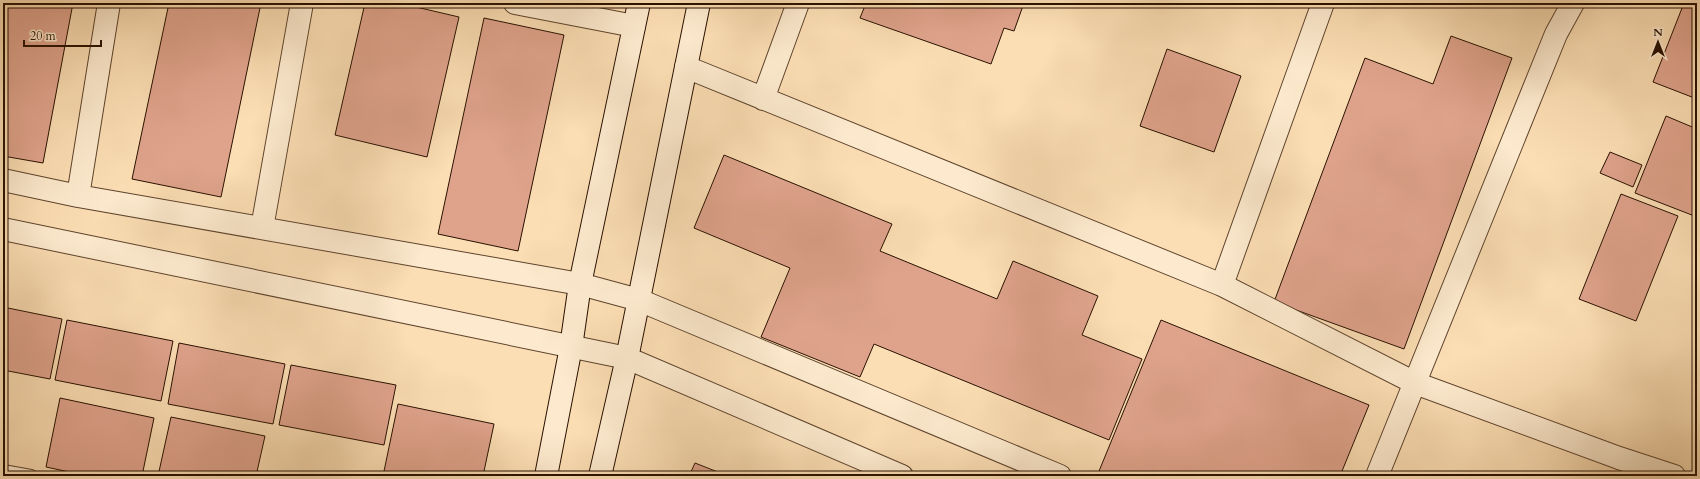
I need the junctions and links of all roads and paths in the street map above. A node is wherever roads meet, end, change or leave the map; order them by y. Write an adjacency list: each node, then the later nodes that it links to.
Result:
1 (109, 3): 13 (street)
2 (302, 3): 14 (street)
3 (514, 3): 9 (street)
4 (639, 3): 9 (street)
5 (699, 3): 10 (street)
6 (798, 3): 11 (street)
7 (1323, 3): 17 (street)
8 (1573, 3): 21 (street)
9 (634, 26): 16 (street)
10 (686, 68): 11 (street); 18 (street)
11 (763, 99): 17 (street)
12 (3, 180): 13 (street)
13 (78, 196): 14 (street)
14 (262, 228): 16 (street)
15 (3, 229): 19 (street)
16 (580, 284): 18 (street); 19 (street)
17 (1222, 285): 21 (street)
18 (639, 300): 20 (street); 27 (street)
19 (571, 348): 20 (street); 24 (street)
20 (627, 358): 25 (street); 26 (street)
21 (1415, 383): 28 (street); 29 (street)
22 (3, 471): 23 (lane)
23 (31, 476)
24 (546, 476)
25 (600, 476)
26 (902, 476)
27 (1060, 476)
28 (1377, 476)
29 (1674, 476)

